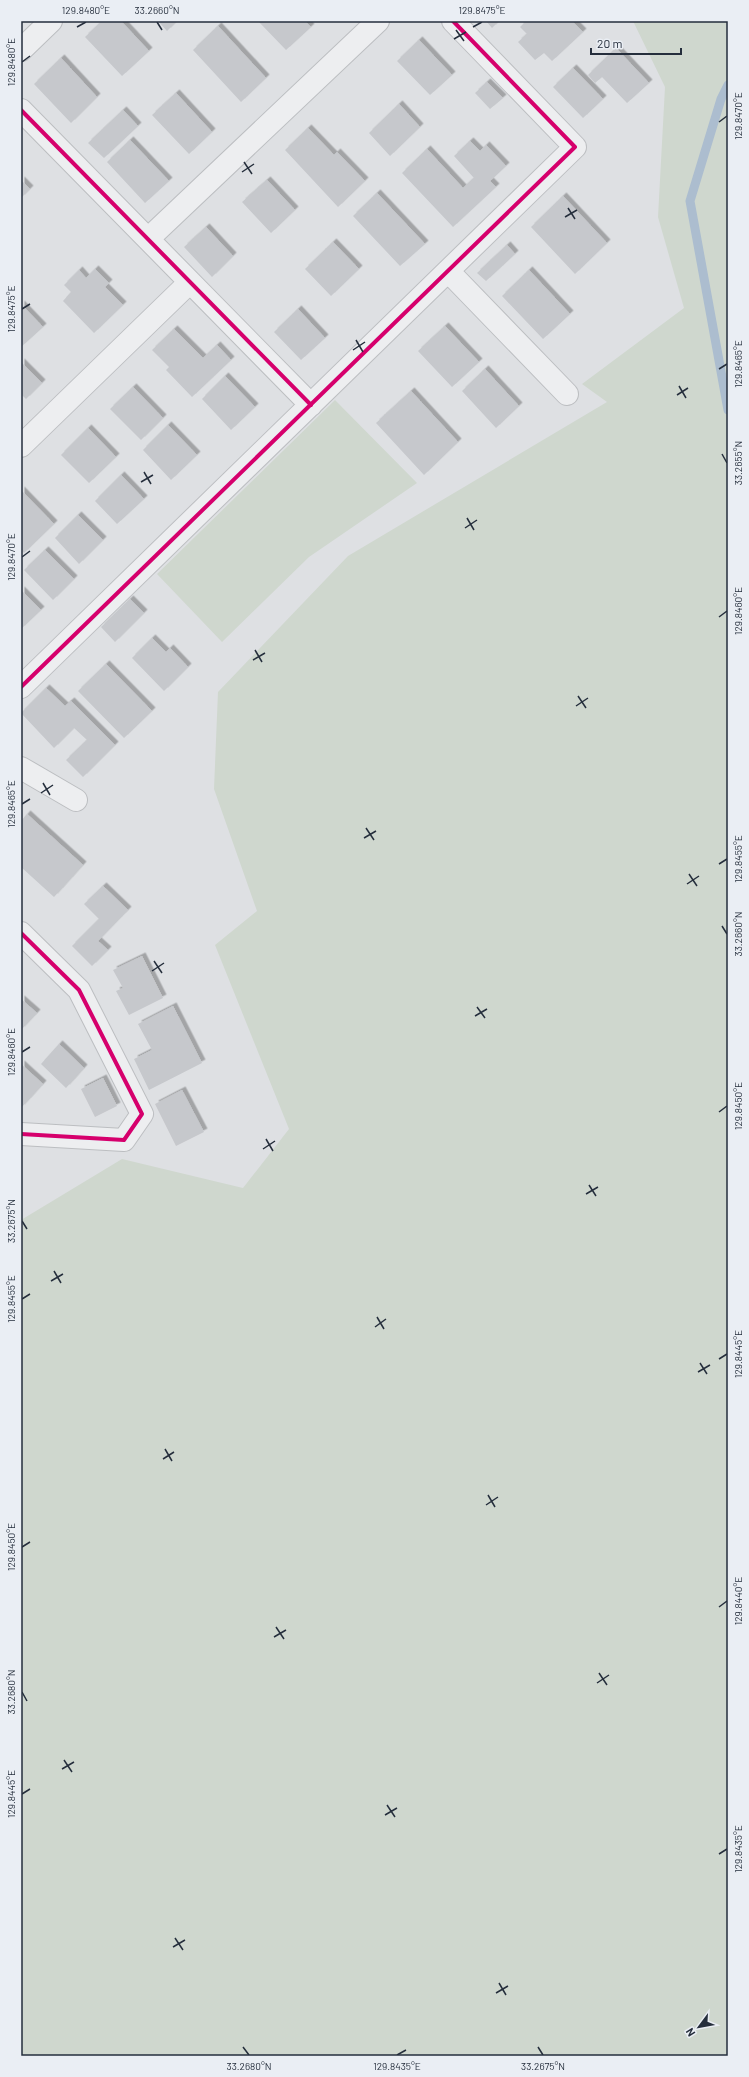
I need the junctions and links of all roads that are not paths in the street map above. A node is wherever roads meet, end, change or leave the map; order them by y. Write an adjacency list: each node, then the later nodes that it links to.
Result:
1 (51, 21): 4 (street)
2 (378, 21): 6 (street)
3 (454, 21): 7 (street)
4 (21, 50)
5 (21, 110): 6 (street)
6 (148, 239): 8 (street)
7 (448, 271): 9 (street); 10 (street)
8 (190, 282): 10 (street); 11 (street)
9 (566, 394)
10 (311, 405): 12 (street)
11 (21, 446)
12 (21, 687)
13 (21, 768): 14 (street)
14 (76, 800)
15 (21, 933): 16 (street)
16 (21, 1134)

